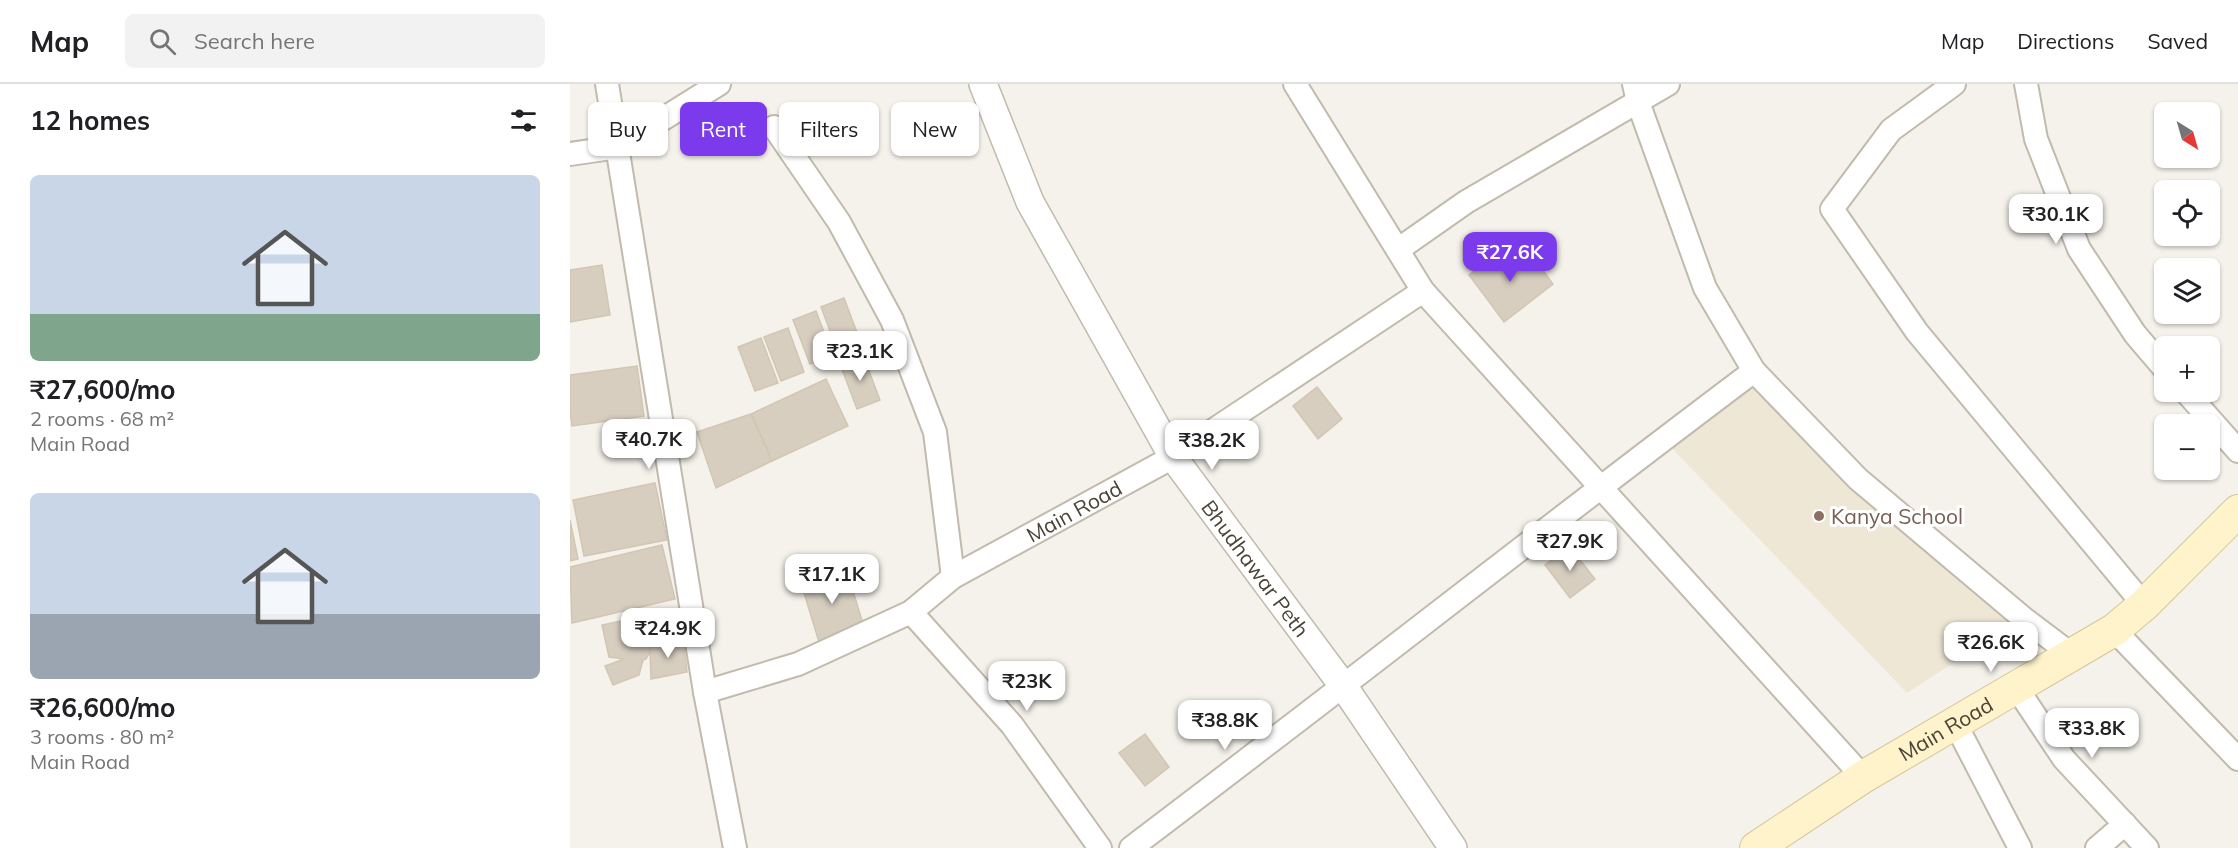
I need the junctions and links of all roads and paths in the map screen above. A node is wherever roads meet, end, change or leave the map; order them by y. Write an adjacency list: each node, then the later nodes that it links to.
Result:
1 (607, 84): 9 (street)
2 (719, 84): 10 (street)
3 (983, 84): 21 (street, Bhudhawar Peth)
4 (1295, 84): 15 (street)
5 (1668, 84): 8 (street)
6 (1954, 84): 25 (street)
7 (2026, 84): 17 (street)
8 (1636, 93): 15 (street); 18 (street)
9 (610, 102)
10 (668, 116)
11 (774, 127): 24 (street)
12 (588, 151): 13 (street)
13 (570, 154)
14 (619, 156): 31 (street)
15 (1399, 249): 16 (street)
16 (1423, 291): 21 (street, Main Road); 22 (street)
17 (2154, 356)
18 (1754, 371): 22 (street); 28 (street)
19 (2195, 402): 20 (street)
20 (2238, 451)
21 (1173, 457): 24 (street, Main Road); 29 (street, Bhudhawar Peth)
22 (1600, 486): 29 (street); 34 (street)
23 (2238, 511): 25 (main road, Main Road)
24 (953, 577): 26 (street, Main Road)
25 (2144, 605): 27 (main road, Main Road)
26 (911, 612): 31 (street, Main Road); 37 (street)
27 (2114, 630): 28 (main road, Main Road); 33 (street)
28 (2072, 655): 30 (main road, Main Road)
29 (1344, 687): 38 (street); 39 (street, Bhudhawar Peth)
30 (2016, 687): 32 (main road, Main Road); 35 (street)
31 (705, 692): 36 (street)
32 (1955, 723): 34 (main road, Main Road); 41 (street)
33 (2238, 759)
34 (1863, 777): 40 (main road, Main Road)
35 (2125, 824): 42 (street); 43 (street)
36 (735, 848)
37 (1100, 848)
38 (1131, 848)
39 (1453, 848)
40 (1756, 848)
41 (2020, 848)
42 (2097, 848)
43 (2147, 848)

